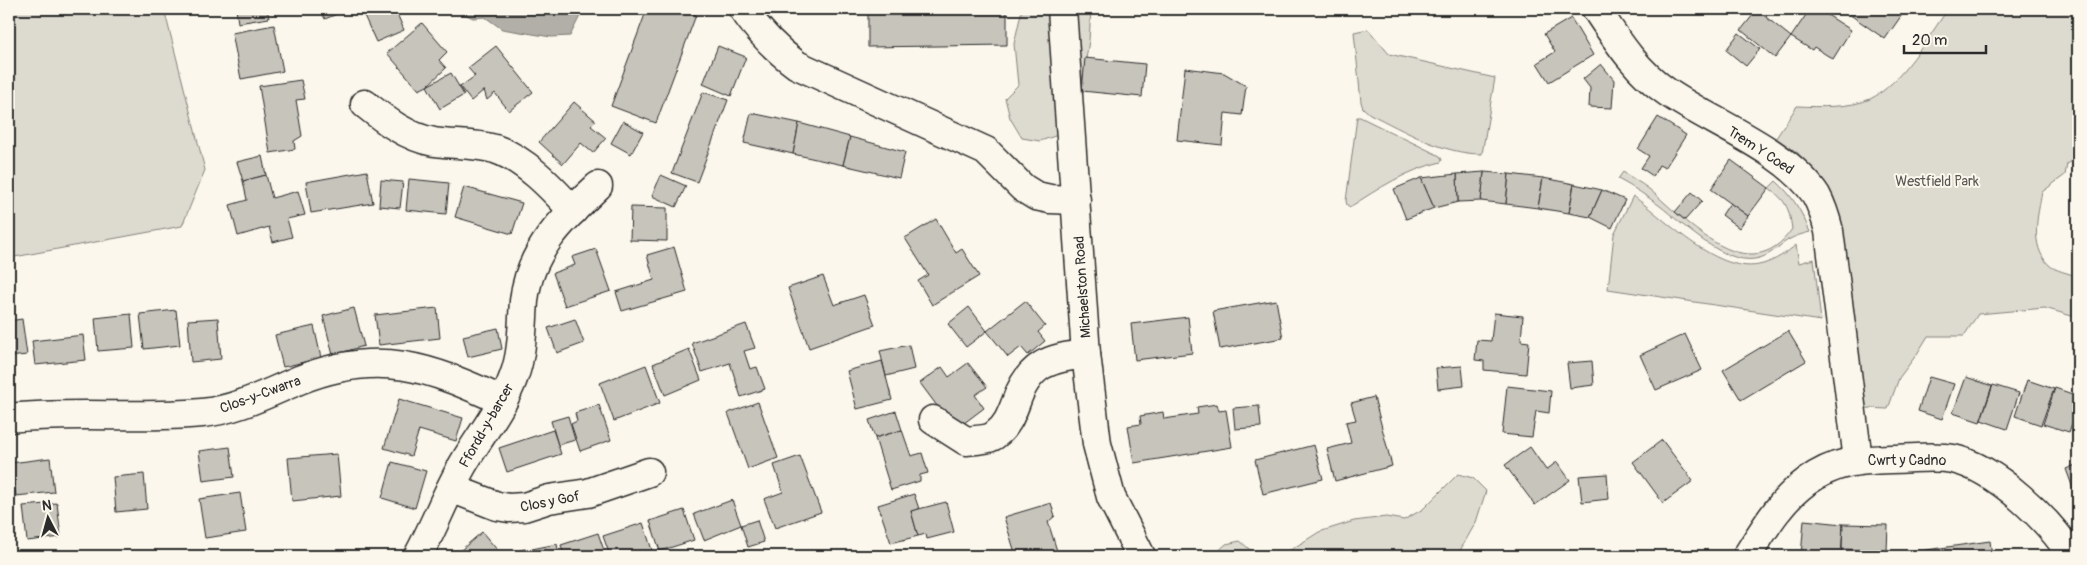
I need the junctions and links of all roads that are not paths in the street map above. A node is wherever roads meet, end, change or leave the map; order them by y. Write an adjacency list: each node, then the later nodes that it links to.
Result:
1 (743, 9): 6 (street)
2 (1062, 9): 6 (street, Michaelston Road)
3 (1596, 9): 12 (street, Trem Y Coed)
4 (364, 104): 7 (street)
5 (598, 186): 7 (street, Ffordd-y-barcer)
6 (1076, 200): 8 (street, Michaelston Road)
7 (572, 210): 9 (street, Ffordd-y-barcer)
8 (1086, 354): 11 (street); 16 (street, Michaelston Road)
9 (503, 401): 10 (street, Clos-y-Cwarra); 14 (street, Ffordd-y-barcer)
10 (9, 418)
11 (933, 420)
12 (1858, 460): 17 (street, Cwrt y Cadno); 18 (street, Cwrt y Cadno)
13 (649, 472): 14 (street, Clos y Gof)
14 (451, 488): 15 (street, Ffordd-y-barcer)
15 (418, 556)
16 (1141, 556)
17 (1747, 556)
18 (2072, 556)

